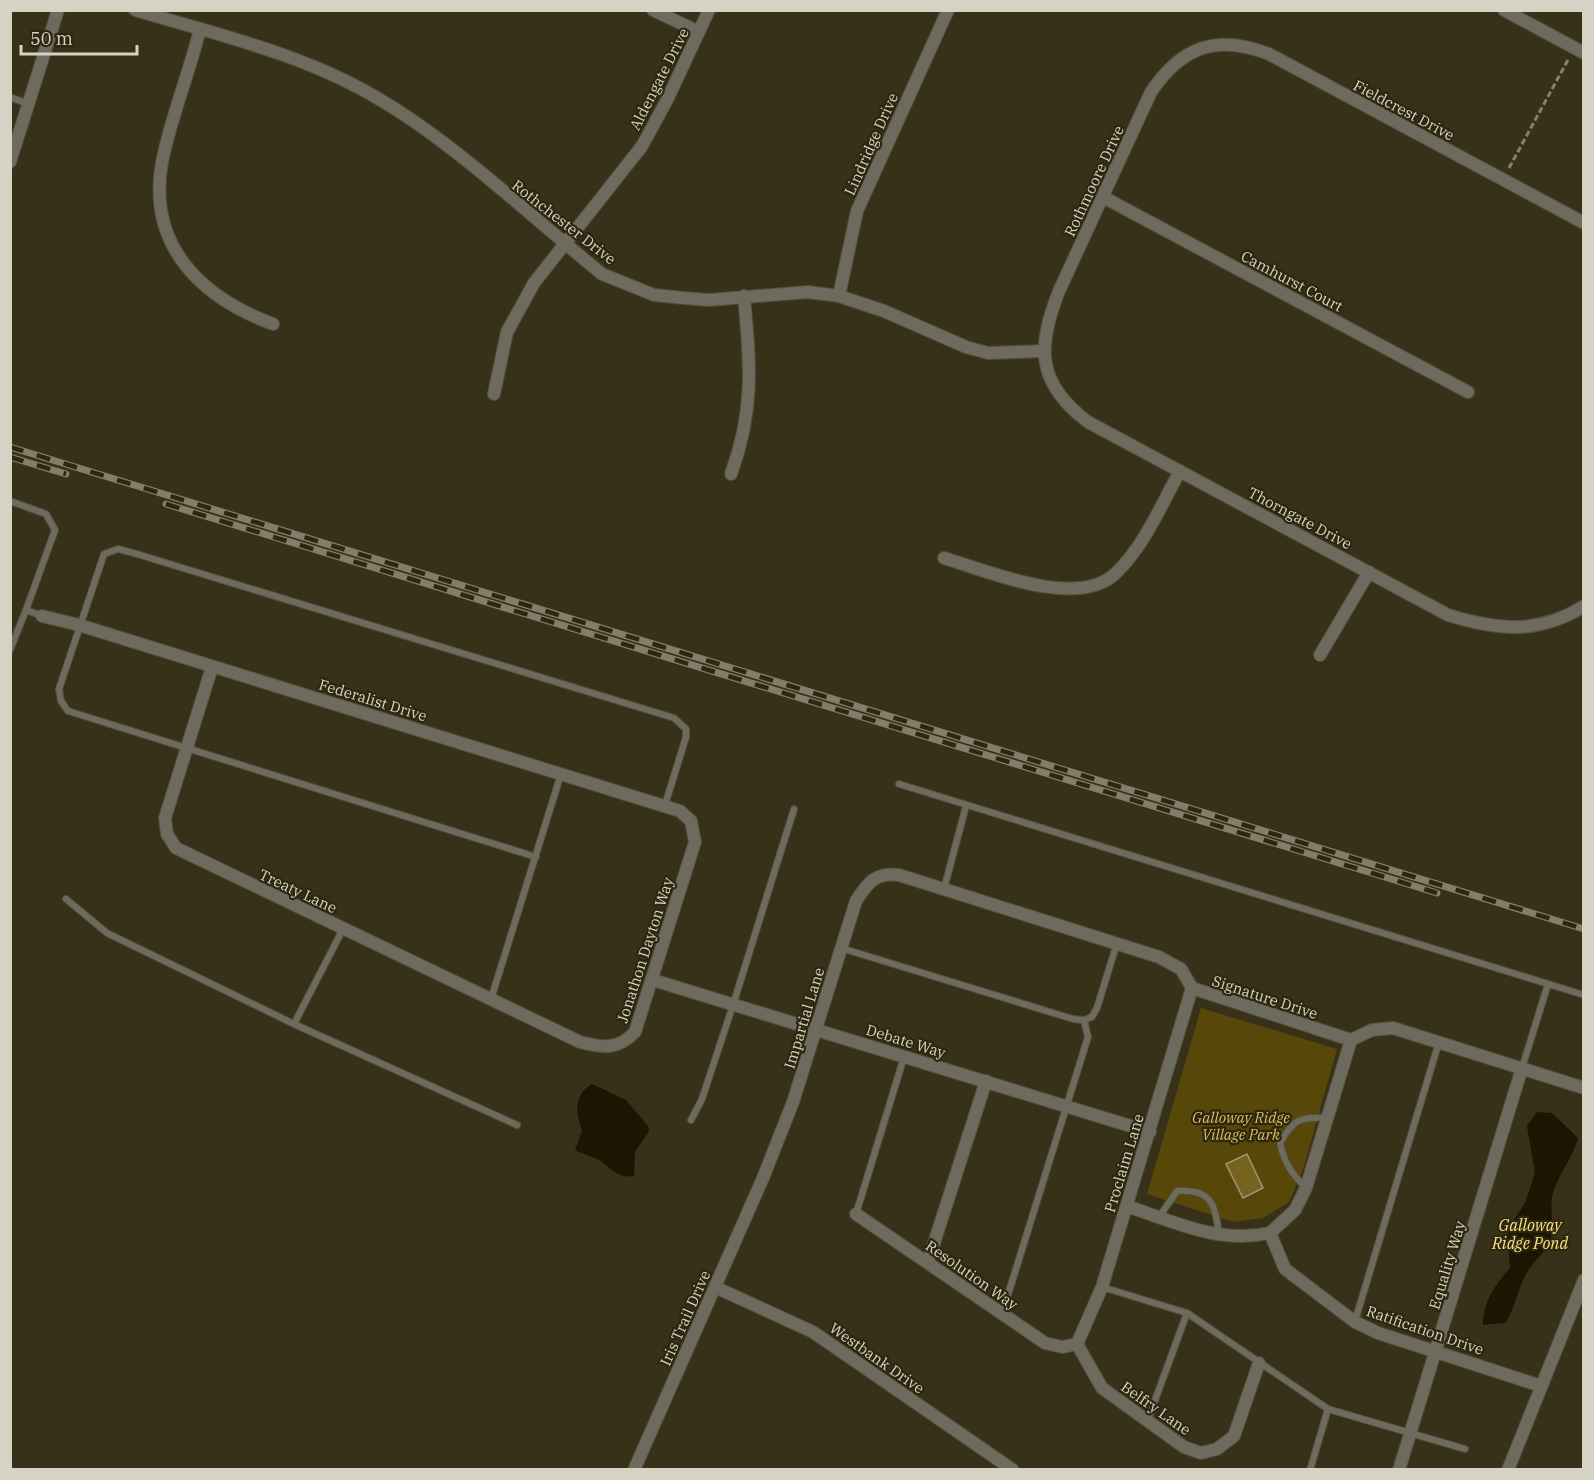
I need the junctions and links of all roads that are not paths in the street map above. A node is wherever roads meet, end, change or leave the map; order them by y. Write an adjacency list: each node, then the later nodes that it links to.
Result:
1 (58, 10): 12 (street)
2 (135, 10): 7 (street, Rothchester Drive)
3 (653, 10): 8 (street)
4 (709, 10): 8 (street, Aldengate Drive)
5 (948, 10): 18 (street, Lindridge Drive)
6 (1504, 10): 10 (street)
7 (200, 29): 16 (street, Rothchester Drive); 19 (street)
8 (699, 32): 16 (street, Aldengate Drive)
9 (1205, 46): 14 (street, Rothmoore Drive); 15 (street, Fieldcrest Drive)
10 (1579, 51)
11 (10, 97): 12 (lane)
12 (28, 104): 13 (street)
13 (10, 162)
14 (1103, 197): 20 (street, Rothmoore Drive); 21 (street, Camhurst Court)
15 (1584, 223)
16 (565, 244): 17 (street, Rothchester Drive); 22 (street, Aldengate Drive)
17 (744, 296): 18 (street, Rothchester Drive); 24 (street)
18 (839, 296): 20 (street, Rothchester Drive)
19 (273, 324)
20 (1043, 351): 23 (street, Thorngate Drive)
21 (1468, 392)
22 (494, 394)
23 (1180, 471): 26 (street); 27 (street, Thorngate Drive)
24 (731, 474)
25 (10, 501): 29 (lane)
26 (944, 558)
27 (1369, 572): 28 (street, Thorngate Drive); 33 (street)
28 (1584, 606)
29 (26, 610): 30 (lane); 32 (lane)
30 (42, 616): 31 (street, Federalist Drive)
31 (79, 625): 34 (street, Federalist Drive); 35 (lane); 38 (lane)
32 (10, 650)
33 (1320, 655)
34 (212, 667): 35 (street, Treaty Lane); 36 (street, Federalist Drive)
35 (185, 748): 42 (lane); 46 (street, Treaty Lane)
36 (561, 774): 38 (street, Federalist Drive); 42 (lane)
37 (899, 784): 39 (lane)
38 (665, 805): 41 (street, Federalist Drive)
39 (966, 806): 44 (lane); 50 (lane)
40 (794, 808): 54 (lane)
41 (691, 821): 49 (street, Jonathon Dayton Way)
42 (536, 857): 53 (lane)
43 (880, 874): 44 (street, Signature Drive); 48 (street, Impartial Lane)
44 (944, 889): 47 (street, Signature Drive)
45 (66, 899): 56 (lane)
46 (343, 929): 53 (street, Treaty Lane); 56 (lane)
47 (1117, 943): 51 (street, Signature Drive); 55 (lane)
48 (841, 948): 55 (lane); 57 (street, Impartial Lane)
49 (653, 980): 54 (street, Debate Way); 59 (street, Jonathon Dayton Way)
50 (1548, 984): 52 (lane); 62 (lane)
51 (1191, 988): 58 (street, Signature Drive); 69 (street, Proclaim Lane)
52 (1584, 995)
53 (491, 999): 59 (street, Treaty Lane)
54 (733, 1005): 57 (street, Debate Way); 67 (lane)
55 (1084, 1020): 65 (lane)
56 (294, 1024): 68 (lane)
57 (817, 1030): 61 (street, Debate Way); 70 (street, Impartial Lane)
58 (1351, 1040): 60 (street); 66 (street)
59 (580, 1042)
60 (1439, 1042): 62 (street); 83 (lane)
61 (905, 1055): 63 (street, Debate Way); 73 (lane)
62 (1522, 1068): 64 (street); 85 (street, Equality Way)
63 (986, 1081): 65 (street, Debate Way); 77 (street)
64 (1584, 1088)
65 (1068, 1105): 69 (street, Debate Way); 82 (lane)
66 (1328, 1118): 71 (street); 71 (lane)
67 (691, 1120)
68 (518, 1125)
69 (1150, 1132): 72 (street, Proclaim Lane)
70 (763, 1178): 79 (street, Iris Trail Drive)
71 (1306, 1188): 75 (street)
72 (1127, 1206): 74 (street); 80 (street, Proclaim Lane)
73 (855, 1214): 77 (street, Resolution Way)
74 (1159, 1217): 76 (street); 76 (lane)
75 (1270, 1233): 76 (street); 83 (street, Ratification Drive)
76 (1220, 1236)
77 (928, 1262): 82 (street, Resolution Way)
78 (1584, 1280): 87 (street)
79 (715, 1287): 92 (street, Iris Trail Drive); 93 (street, Westbank Drive)
80 (1102, 1287): 81 (lane); 84 (street, Proclaim Lane)
81 (1187, 1313): 86 (lane); 89 (lane)
82 (1002, 1314): 84 (street, Resolution Way)
83 (1355, 1322): 85 (street, Ratification Drive)
84 (1077, 1344): 89 (street, Belfry Lane)
85 (1437, 1351): 87 (street, Ratification Drive); 90 (street, Equality Way)
86 (1259, 1363): 88 (lane); 89 (street, Belfry Lane)
87 (1541, 1386): 96 (street)
88 (1328, 1409): 90 (lane); 94 (lane)
89 (1147, 1422)
90 (1411, 1433): 91 (lane); 95 (street, Equality Way)
91 (1465, 1449)
92 (639, 1468)
93 (1013, 1470)
94 (1311, 1470)
95 (1399, 1470)
96 (1508, 1470)

